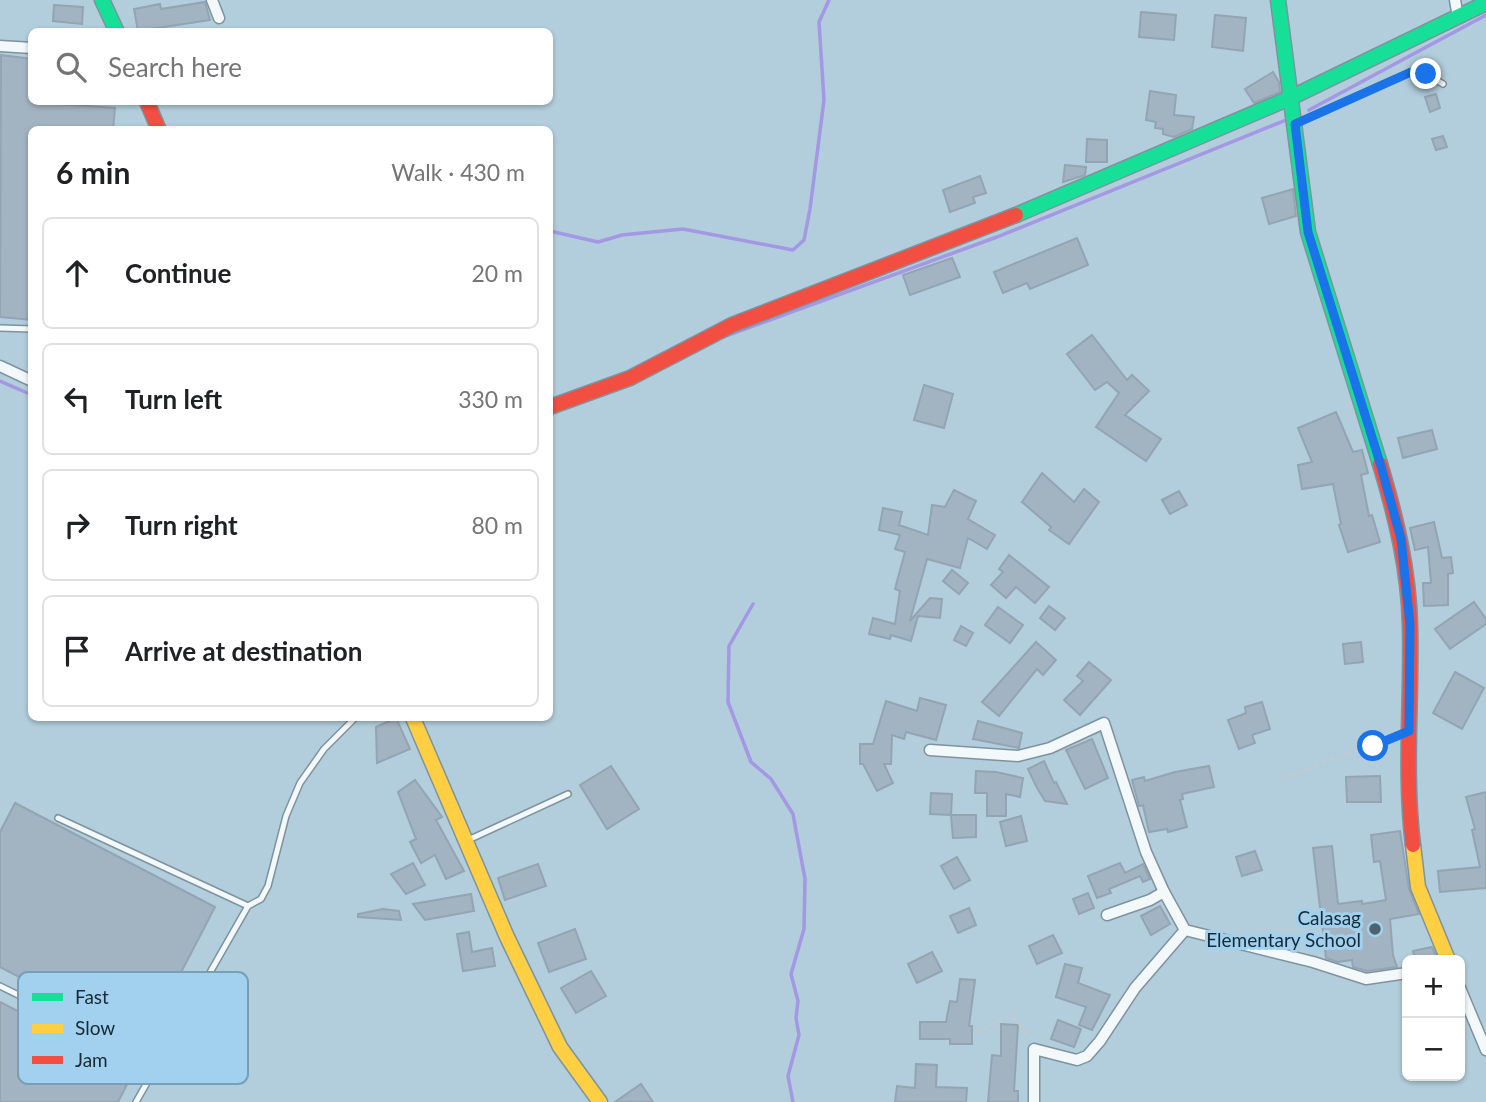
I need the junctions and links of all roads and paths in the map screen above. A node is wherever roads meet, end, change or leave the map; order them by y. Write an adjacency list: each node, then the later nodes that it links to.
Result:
1 (102, 0): 8 (street)
2 (212, 0): 7 (street)
3 (1278, 0): 12 (street)
4 (1455, 0): 6 (street)
5 (1486, 2): 6 (street)
6 (1458, 17): 12 (street)
7 (219, 18)
8 (113, 28)
9 (0, 46): 10 (street)
10 (28, 48)
11 (1443, 84): 14 (lane)
12 (1292, 97): 14 (street); 20 (street)
13 (148, 105): 15 (street)
14 (1295, 124): 23 (street)
15 (157, 126)
16 (0, 328): 17 (lane)
17 (28, 329)
18 (0, 366): 19 (street)
19 (28, 379)
20 (553, 406)
21 (352, 721): 30 (lane)
22 (414, 721): 28 (street)
23 (1409, 731): 25 (path); 33 (street)
24 (929, 750): 29 (street)
25 (1283, 780)
26 (568, 794): 28 (lane)
27 (58, 818): 30 (lane)
28 (466, 841): 44 (street)
29 (1164, 892): 31 (street); 32 (street)
30 (248, 906): 34 (lane)
31 (1107, 915)
32 (1185, 930): 35 (street); 40 (street)
33 (1446, 955)
34 (211, 972)
35 (1402, 974)
36 (0, 986): 37 (lane)
37 (18, 995)
38 (1465, 1000): 41 (street)
39 (976, 1034): 40 (path)
40 (1034, 1049): 45 (street)
41 (1486, 1050)
42 (147, 1084): 43 (lane)
43 (136, 1102)
44 (600, 1102)
45 (1034, 1102)

